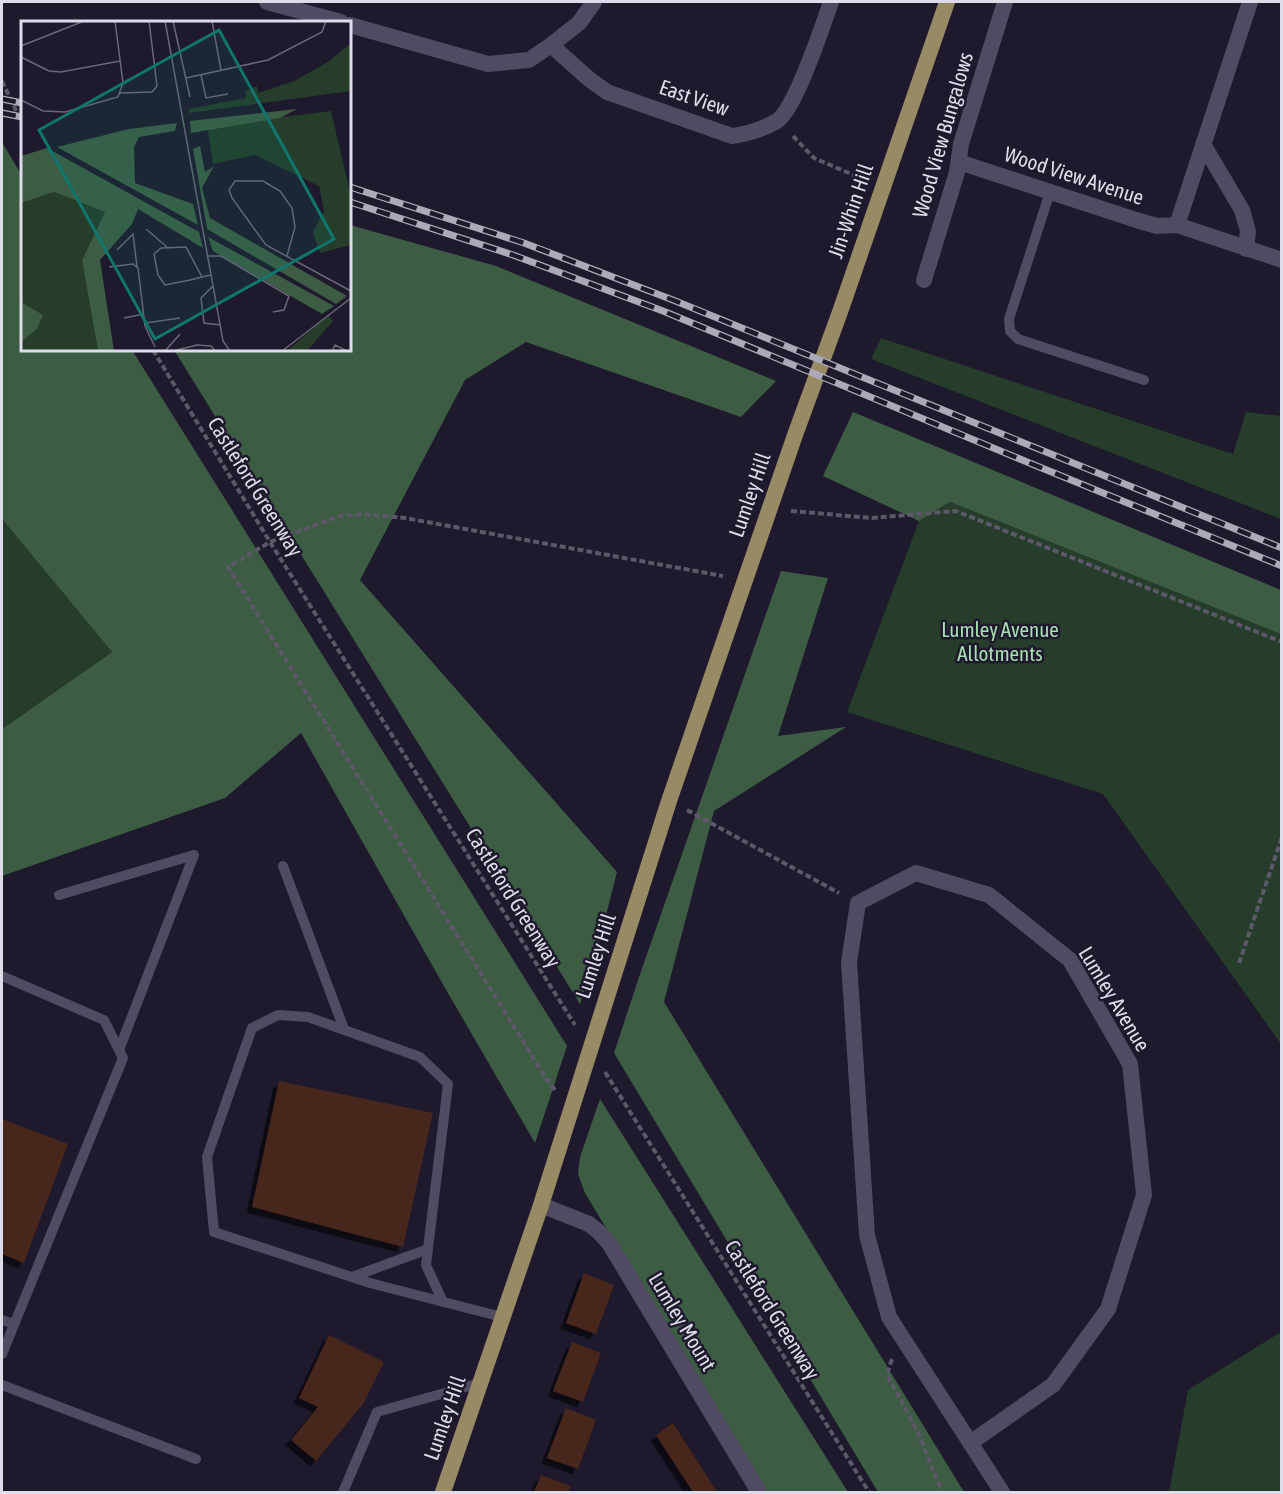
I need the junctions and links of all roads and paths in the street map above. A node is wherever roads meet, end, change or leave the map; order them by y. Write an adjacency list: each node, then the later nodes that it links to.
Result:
1 (267, 2): 7 (street)
2 (594, 2): 9 (street)
3 (831, 2): 11 (street)
4 (947, 2): 15 (main road, Jin-Whin Hill)
5 (1005, 2): 14 (street, Wood View Bungalows)
6 (1250, 2): 13 (street)
7 (337, 21)
8 (351, 25): 9 (street)
9 (552, 45): 11 (street, East View)
10 (2, 81): 12 (path)
11 (778, 120): 15 (path)
12 (21, 121)
13 (1203, 144): 17 (street); 18 (street)
14 (959, 162): 16 (street, Wood View Avenue); 20 (street, Wood View Bungalows)
15 (882, 188): 23 (main road, Jin-Whin Hill)
16 (1050, 192): 17 (street, Wood View Avenue); 22 (lane)
17 (1177, 225): 18 (street, Wood View Avenue)
18 (1246, 249): 19 (street, Wood View Avenue)
19 (1281, 260)
20 (924, 280)
21 (154, 351): 25 (path, Castleford Greenway)
22 (1144, 380)
23 (795, 435): 24 (main road, Lumley Hill)
24 (770, 509): 26 (main road, Lumley Hill); 27 (path)
25 (270, 542): 26 (path); 36 (path, Castleford Greenway); 39 (path)
26 (745, 580): 28 (main road, Lumley Hill)
27 (1281, 642)
28 (669, 801): 32 (path); 39 (main road, Lumley Hill)
29 (1281, 837): 33 (path)
30 (284, 866): 35 (lane)
31 (59, 895): 37 (lane)
32 (858, 903): 47 (street); 51 (street, Lumley Avenue)
33 (1239, 963)
34 (2, 976): 37 (lane)
35 (344, 1029): 41 (lane); 42 (lane)
36 (580, 1033)
37 (119, 1050): 46 (lane)
38 (599, 1063): 56 (path, Castleford Greenway)
39 (571, 1109): 40 (main road, Lumley Hill)
40 (541, 1205): 44 (main road, Lumley Hill); 55 (street, Lumley Mount)
41 (428, 1249): 42 (lane); 43 (lane)
42 (352, 1277): 43 (lane)
43 (443, 1302): 44 (lane)
44 (502, 1317): 49 (main road, Lumley Hill)
45 (2, 1320): 46 (lane)
46 (14, 1324): 48 (lane)
47 (907, 1345): 51 (street); 57 (path)
48 (2, 1354)
49 (480, 1383): 53 (lane); 54 (main road, Lumley Hill)
50 (2, 1385): 52 (lane)
51 (970, 1443): 58 (street)
52 (196, 1459)
53 (343, 1492)
54 (443, 1492)
55 (759, 1492)
56 (869, 1492)
57 (942, 1492)
58 (1002, 1492)

